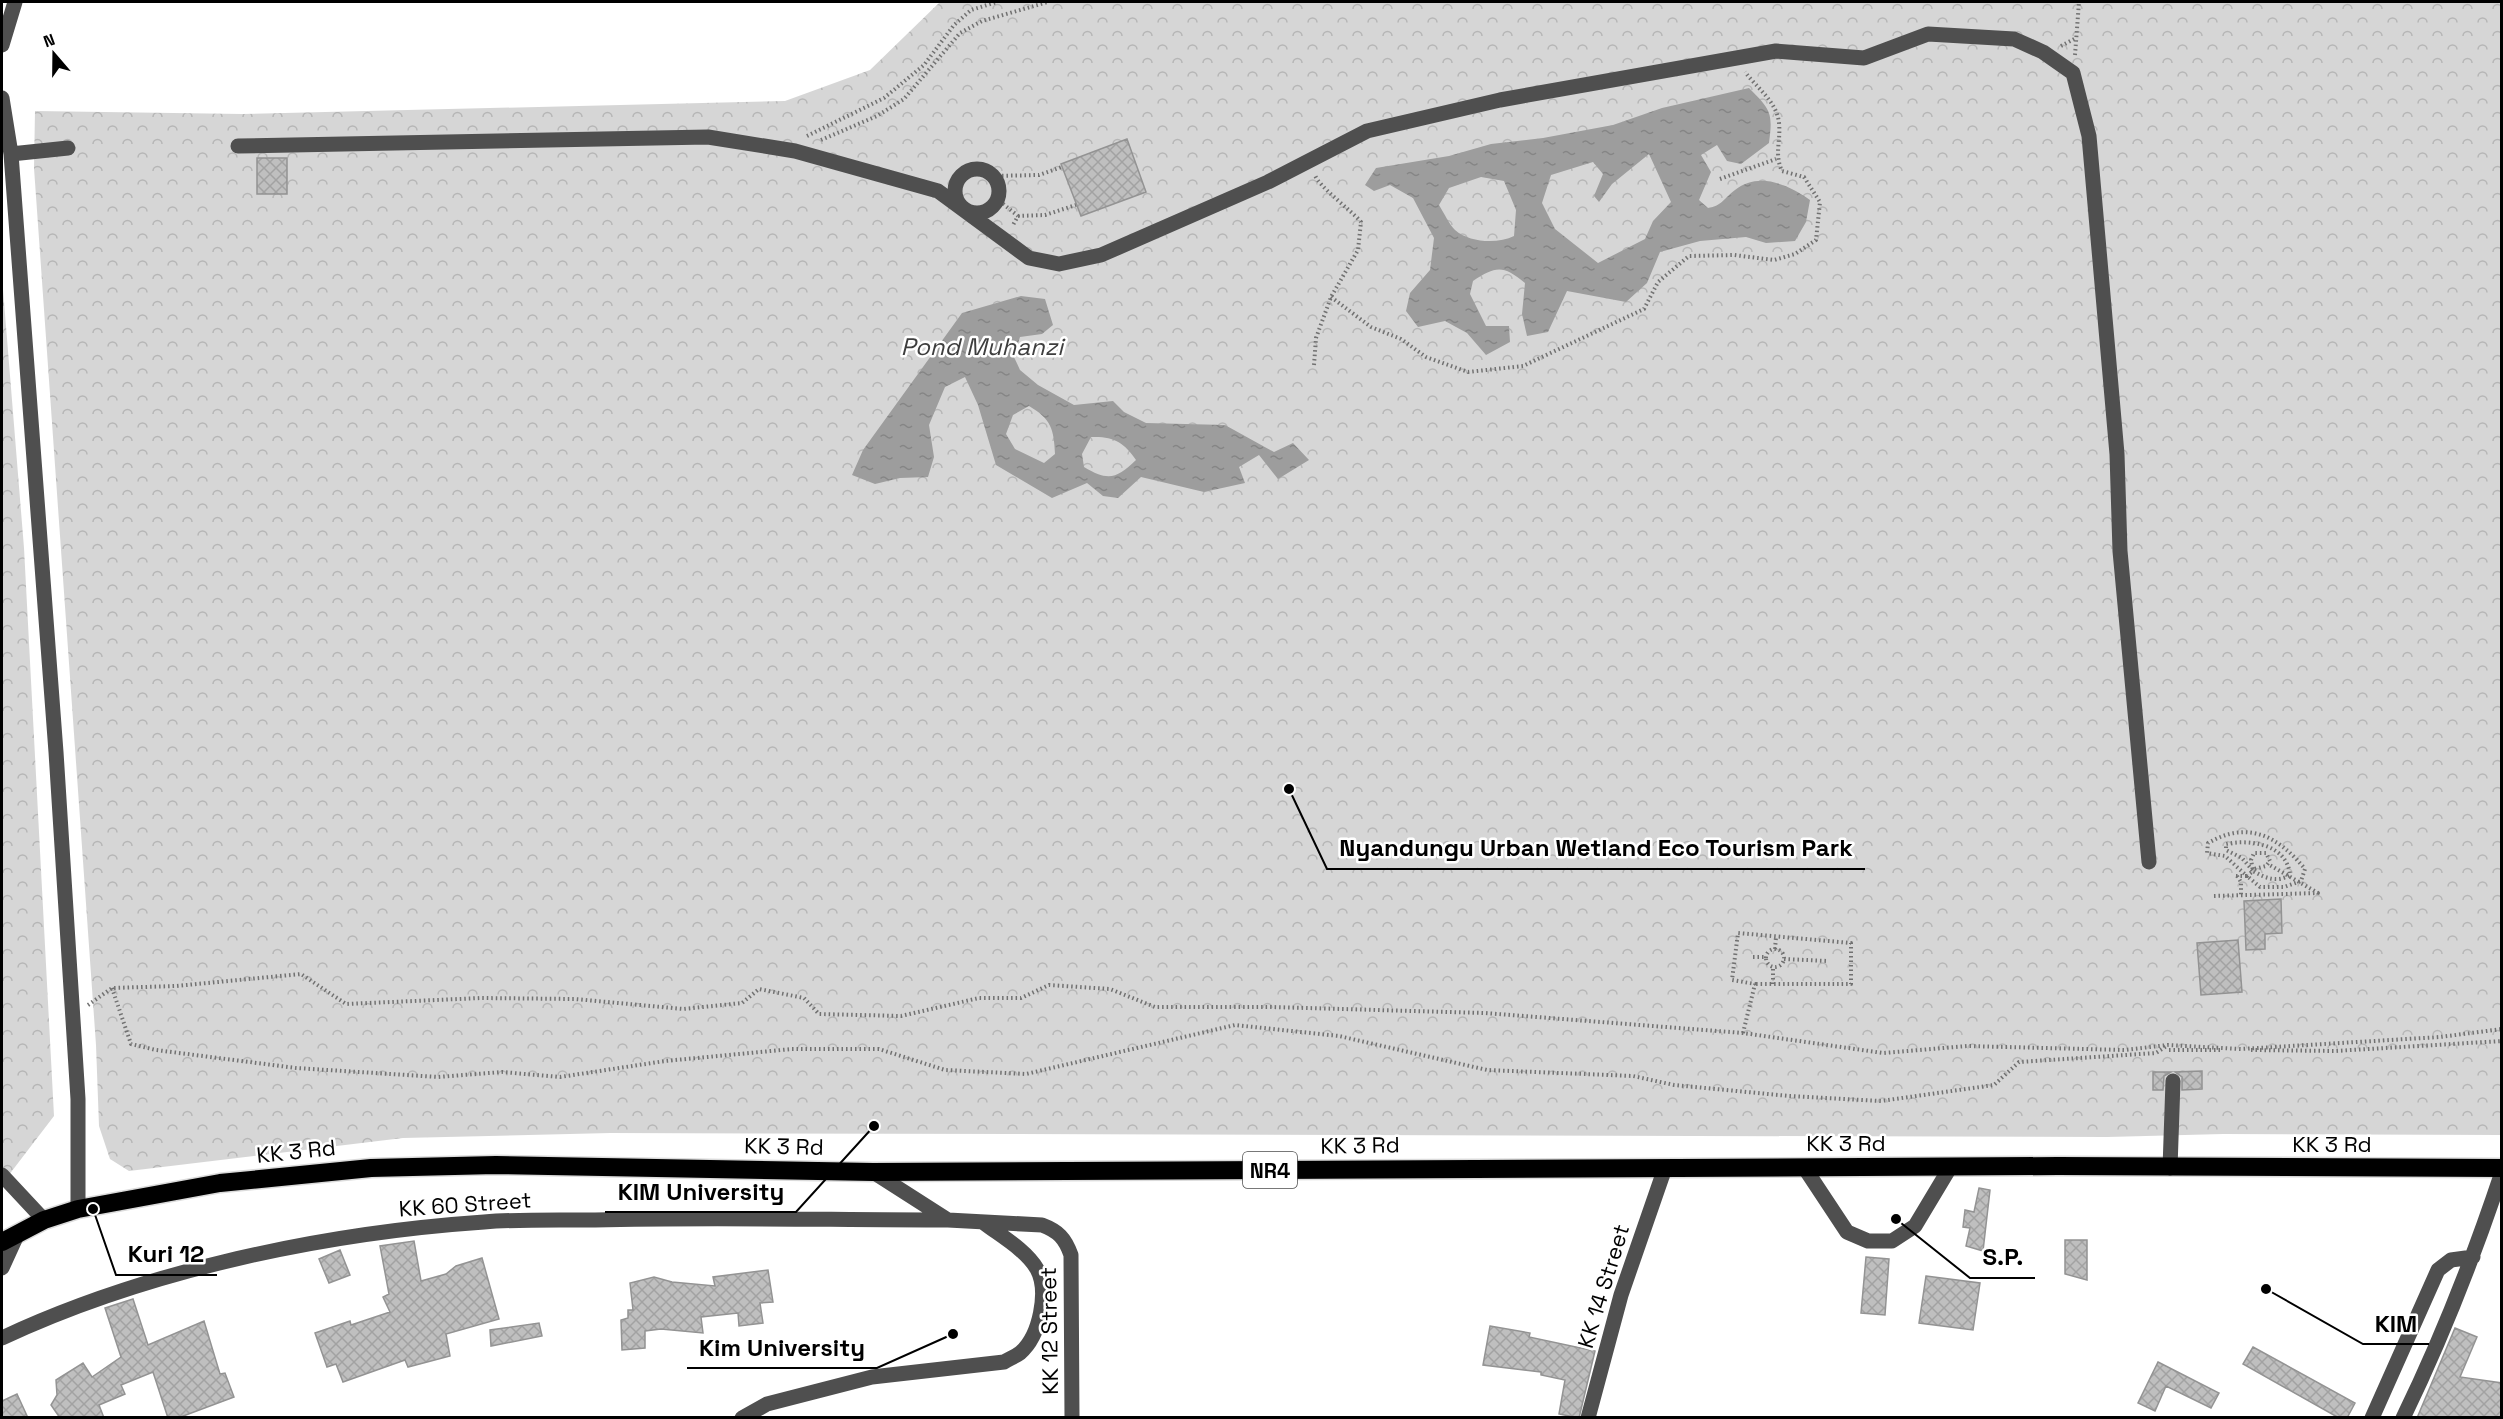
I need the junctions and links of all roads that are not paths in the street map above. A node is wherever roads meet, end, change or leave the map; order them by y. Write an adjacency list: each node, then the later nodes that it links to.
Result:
1 (15, 2): 2 (street)
2 (2, 45)
3 (2, 98): 6 (street)
4 (238, 146): 7 (street)
5 (68, 148): 6 (street)
6 (11, 154): 17 (street)
7 (964, 210): 7 (street); 8 (street)
8 (2149, 862)
9 (2173, 1081): 13 (street)
10 (1951, 1166): 11 (highway, KK 3 Rd / NR4); 11 (street); 13 (highway, KK 3 Rd / NR4)
11 (1804, 1167): 12 (highway, KK 3 Rd / NR4)
12 (1665, 1168): 15 (highway, KK 3 Rd / NR4); 28 (street, KK 14 Street)
13 (2170, 1168): 14 (highway, KK 3 Rd / NR4)
14 (2502, 1170): 23 (street)
15 (873, 1172): 17 (highway, KK 3 Rd / NR4); 19 (street, KK 12 Street)
16 (2, 1174): 18 (street)
17 (78, 1209): 18 (highway, KK 3 Rd / NR4)
18 (44, 1220): 21 (highway, NR4)
19 (948, 1220): 20 (street, KK 12 Street); 25 (street, KK 60 Street)
20 (984, 1222): 26 (street); 27 (street, KK 12 Street)
21 (18, 1233): 22 (highway, NR4); 24 (street)
22 (2, 1242)
23 (2473, 1257): 29 (street); 30 (street)
24 (2, 1268)
25 (2, 1338)
26 (742, 1418)
27 (1072, 1418)
28 (1588, 1418)
29 (2372, 1418)
30 (2403, 1418)

